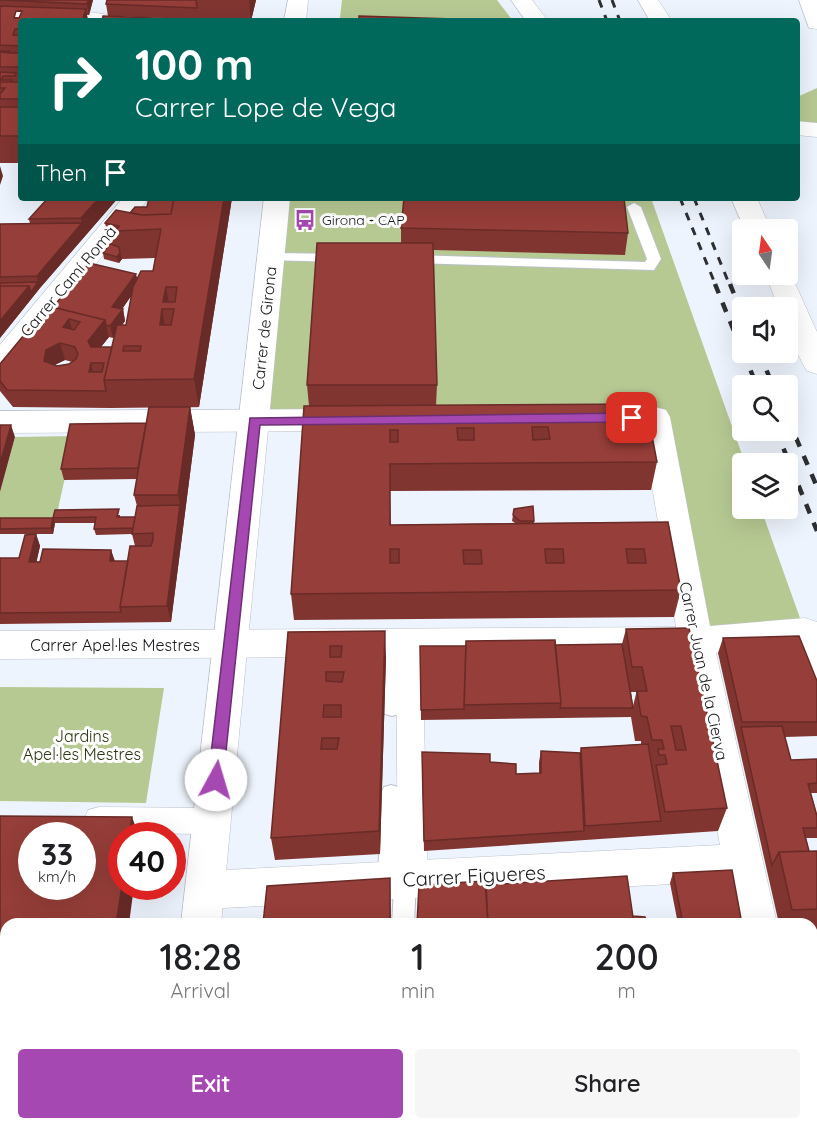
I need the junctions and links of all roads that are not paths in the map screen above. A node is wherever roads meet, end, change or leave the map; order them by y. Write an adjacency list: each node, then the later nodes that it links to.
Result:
1 (104, 0): 8 (street)
2 (298, 0): 9 (street)
3 (521, 0): 10 (street)
4 (648, 0): 11 (street)
5 (809, 0): 12 (street)
6 (0, 14): 7 (street)
7 (90, 18)
8 (100, 18)
9 (295, 18)
10 (535, 18)
11 (659, 18)
12 (817, 23)
13 (800, 128): 14 (street)
14 (817, 130)
15 (134, 201): 24 (street, Carrer Camí Romà)
16 (277, 201): 20 (street, Carrer de Girona)
17 (745, 201): 19 (street)
18 (634, 207): 22 (lane)
19 (753, 219)
20 (271, 257): 21 (lane); 28 (street, Carrer de Girona)
21 (354, 258)
22 (399, 259)
23 (783, 285): 25 (street)
24 (0, 363)
25 (817, 364)
26 (572, 418): 30 (street, Carrer Juan de la Cierva)
27 (370, 420): 28 (street)
28 (254, 421): 29 (street); 31 (street, Carrer de Girona)
29 (0, 422)
30 (696, 641): 32 (street, Carrer Apel·les Mestres); 34 (street, Carrer Apel·les Mestres); 39 (street, Carrer Juan de la Cierva)
31 (229, 644): 32 (street, Carrer Apel·les Mestres); 33 (street, Carrer Apel·les Mestres); 38 (street, Carrer de Girona)
32 (401, 644): 35 (lane); 40 (street)
33 (0, 645)
34 (817, 664)
35 (392, 708)
36 (391, 794): 40 (lane)
37 (71, 820): 38 (street)
38 (212, 821): 41 (street, Carrer de Girona)
39 (744, 862): 40 (street, Carrer Figueres); 43 (street, Carrer Juan de la Cierva)
40 (402, 880): 41 (street, Carrer Figueres); 42 (lane)
41 (203, 907)
42 (403, 918)
43 (756, 918)

